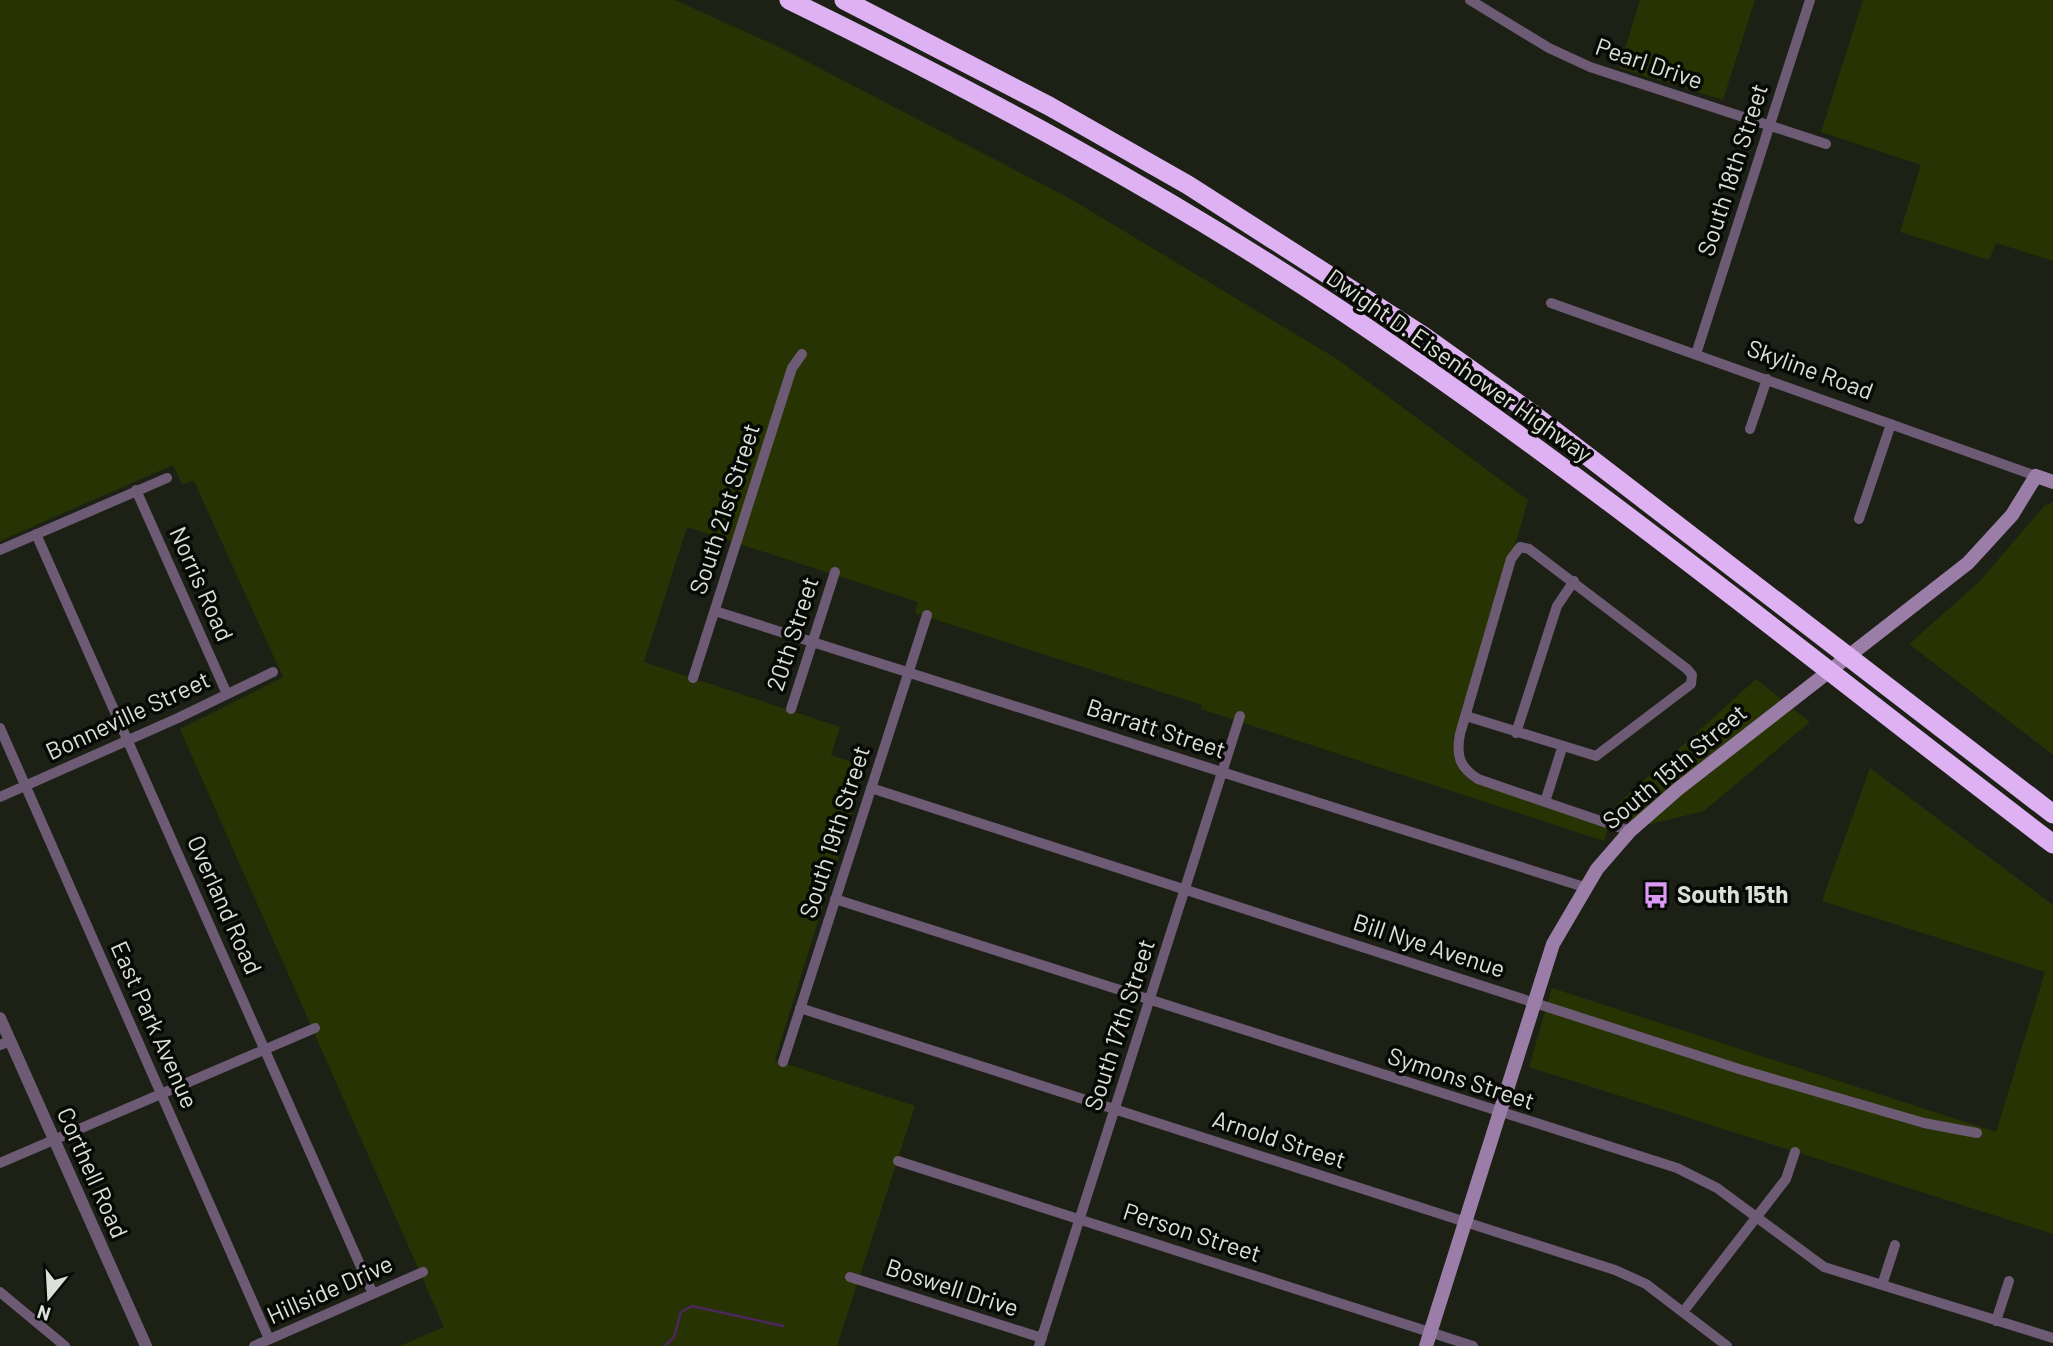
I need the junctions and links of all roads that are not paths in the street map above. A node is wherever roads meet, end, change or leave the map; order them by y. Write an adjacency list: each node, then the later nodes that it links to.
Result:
1 (789, 0): 43 (highway, Dwight D. Eisenhower Highway)
2 (844, 0): 41 (highway, Dwight D. Eisenhower Highway)
3 (1470, 0): 5 (street, Pearl Drive)
4 (1810, 0): 5 (street, South 18th Street)
5 (1769, 125): 6 (street, Pearl Drive); 9 (street, South 18th Street)
6 (1826, 144)
7 (1551, 303): 9 (street, Skyline Road)
8 (802, 354): 22 (street, South 21st Street)
9 (1696, 354): 10 (street, Skyline Road)
10 (1767, 379): 11 (street, Skyline Road); 12 (street)
11 (1891, 424): 13 (street, Skyline Road); 17 (street)
12 (1750, 429)
13 (2036, 476): 15 (main road, Skyline Road); 42 (main road, South 15th Street)
14 (167, 478): 16 (street)
15 (2053, 482)
16 (136, 491): 18 (street); 28 (street, Norris Road)
17 (1859, 519)
18 (36, 534): 19 (street); 34 (street, Overland Road)
19 (0, 550)
20 (835, 572): 24 (street, 20th Street)
21 (1574, 582): 31 (street); 33 (street); 35 (street)
22 (715, 611): 24 (street, Barratt Street); 27 (street, South 21st Street)
23 (927, 615): 26 (street, South 19th Street)
24 (812, 642): 26 (street, Barratt Street); 29 (street, 20th Street)
25 (273, 672): 28 (street, Bonneville Street)
26 (908, 672): 36 (street, Barratt Street); 38 (street, South 19th Street)
27 (693, 678)
28 (227, 694): 34 (street, Bonneville Street)
29 (791, 709)
30 (1240, 716): 36 (street, South 17th Street)
31 (1466, 716): 33 (street); 40 (street)
32 (0, 728): 37 (street, East Park Avenue)
33 (1516, 733): 35 (street)
34 (128, 741): 37 (street, Bonneville Street); 53 (street, Overland Road)
35 (1562, 748): 40 (street)
36 (1222, 772): 44 (street, Barratt Street); 45 (street, South 17th Street)
37 (26, 786): 39 (street, Bonneville Street); 55 (street, East Park Avenue)
38 (871, 788): 45 (street, Bill Nye Avenue); 46 (street, South 19th Street)
39 (0, 797)
40 (1545, 802): 42 (street)
41 (2053, 814)
42 (1630, 831): 44 (main road, South 15th Street)
43 (2053, 844)
44 (1584, 887): 48 (main road, South 15th Street)
45 (1185, 889): 47 (street, South 17th Street); 48 (street, Bill Nye Avenue)
46 (835, 899): 47 (street, Symons Street); 49 (street, South 19th Street)
47 (1149, 1001): 56 (street, South 17th Street); 57 (street, Symons Street)
48 (1535, 1002): 57 (main road, South 15th Street); 58 (street, Bill Nye Avenue)
49 (800, 1008): 54 (street, South 19th Street); 56 (street, Arnold Street)
50 (0, 1018): 52 (street, Corthell Road)
51 (315, 1028): 53 (street)
52 (5, 1043): 59 (street, Corthell Road)
53 (265, 1049): 55 (street); 72 (street, Overland Road)
54 (783, 1062)
55 (162, 1094): 59 (street); 76 (street, East Park Avenue)
56 (1115, 1109): 64 (street, South 17th Street); 65 (street, Arnold Street)
57 (1500, 1113): 63 (street, Symons Street); 65 (main road, South 15th Street)
58 (1977, 1133)
59 (55, 1142): 62 (street); 80 (street, Corthell Road)
60 (1795, 1152): 63 (street)
61 (898, 1161): 64 (street, Person Street)
62 (0, 1163)
63 (1757, 1217): 70 (street, Symons Street); 73 (street)
64 (1080, 1218): 77 (street, Person Street); 78 (street, South 17th Street)
65 (1465, 1222): 73 (street, Arnold Street); 77 (main road, South 15th Street)
66 (1895, 1245): 70 (street)
67 (423, 1272): 72 (street, Hillside Drive)
68 (850, 1277): 78 (street, Boswell Drive)
69 (2009, 1281): 74 (street)
70 (1882, 1285): 74 (street, Symons Street)
71 (0, 1292): 79 (street)
72 (373, 1294): 76 (street, Hillside Drive)
73 (1683, 1312): 83 (street, Arnold Street)
74 (1996, 1321): 75 (street, Symons Street)
75 (2053, 1338)
76 (269, 1339): 81 (street, Hillside Drive)
77 (1428, 1339): 82 (street, Person Street)
78 (1040, 1342)
79 (65, 1346)
80 (146, 1346)
81 (254, 1346)
82 (1473, 1346)
83 (1727, 1346)

